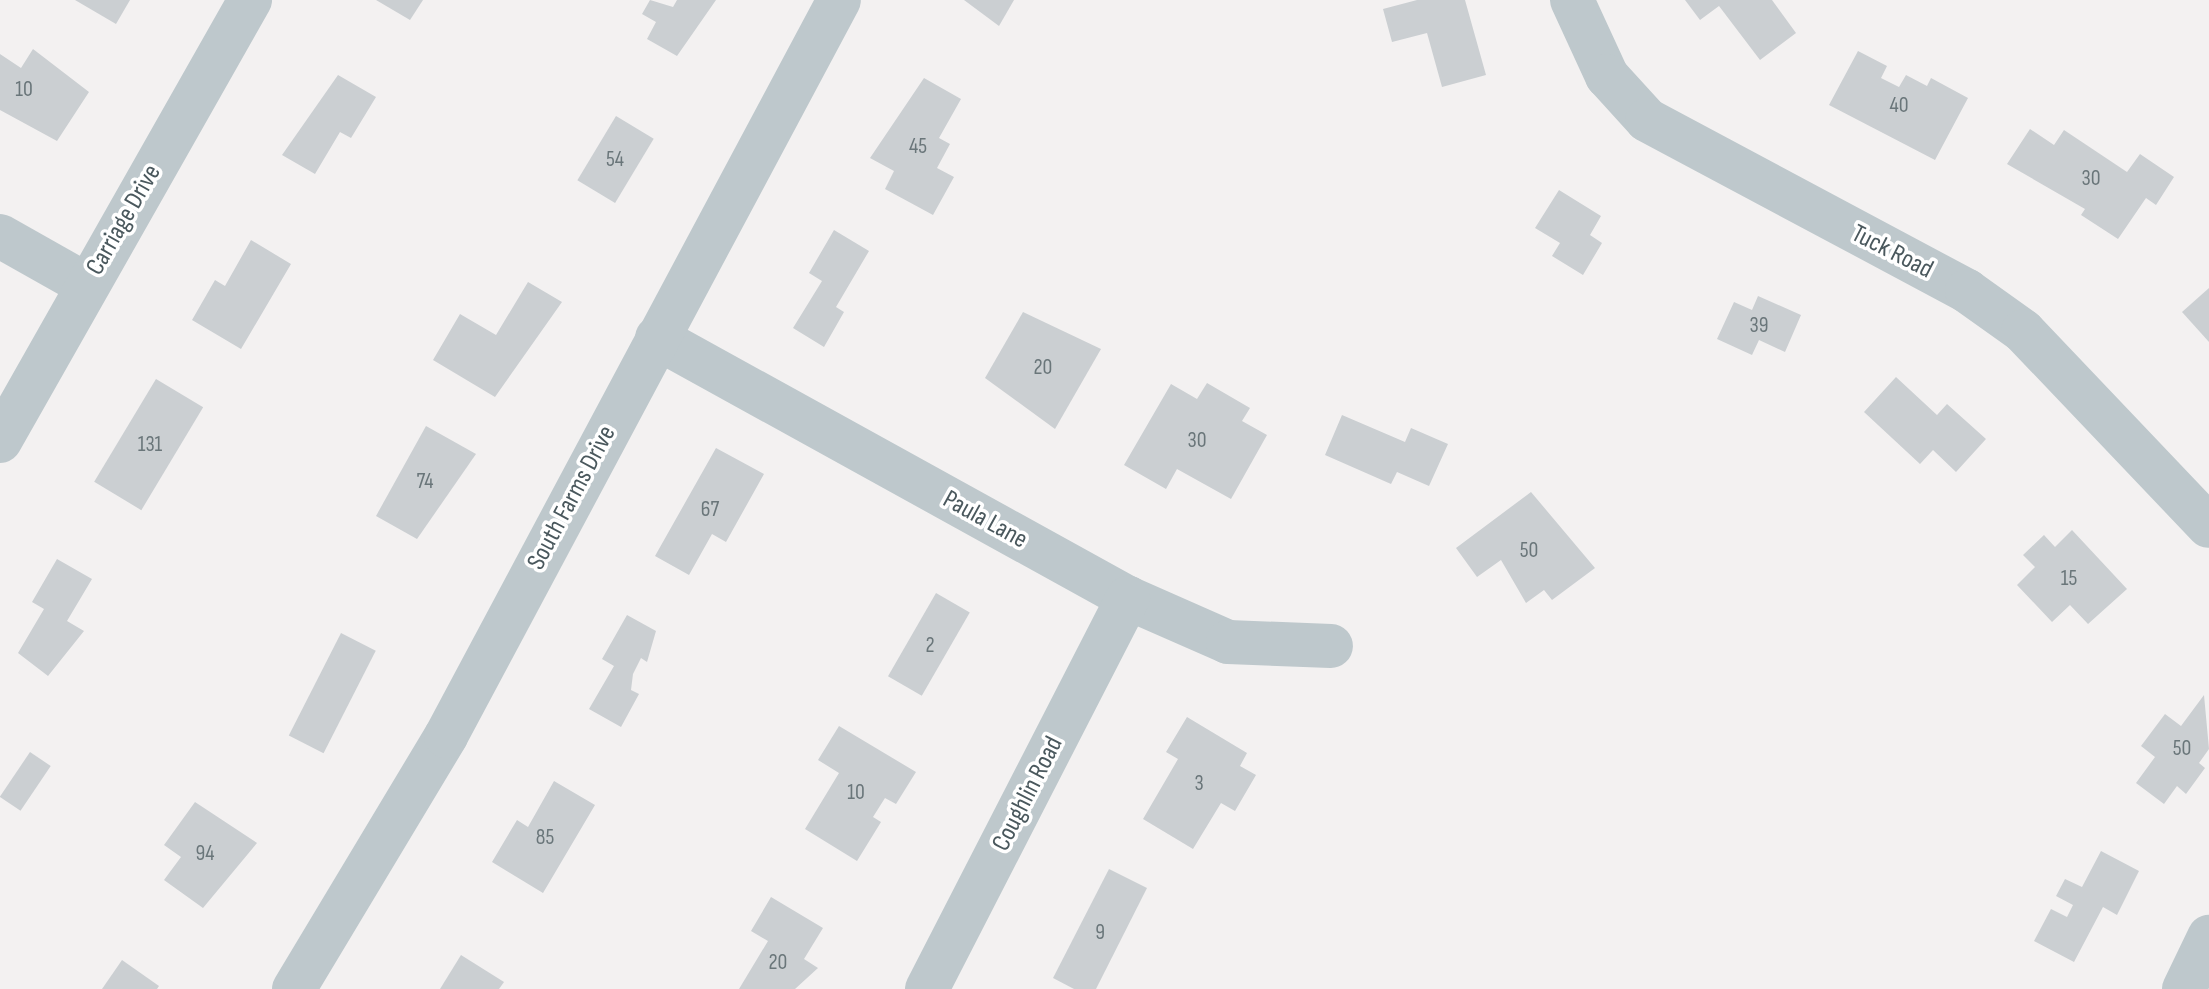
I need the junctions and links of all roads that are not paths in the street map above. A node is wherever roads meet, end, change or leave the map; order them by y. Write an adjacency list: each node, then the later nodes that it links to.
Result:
1 (250, 0): 5 (street, Carriage Drive)
2 (839, 0): 6 (street, South Farms Drive)
3 (1572, 0): 8 (street, Tuck Road)
4 (0, 236): 5 (street)
5 (87, 285): 7 (street, Carriage Drive)
6 (657, 338): 9 (street, Paula Lane); 12 (street, South Farms Drive)
7 (0, 441)
8 (2209, 526)
9 (1128, 598): 10 (street, Paula Lane); 13 (street, Coughlin Road)
10 (1331, 646)
11 (2209, 937): 14 (street)
12 (294, 989)
13 (927, 989)
14 (2184, 989)

